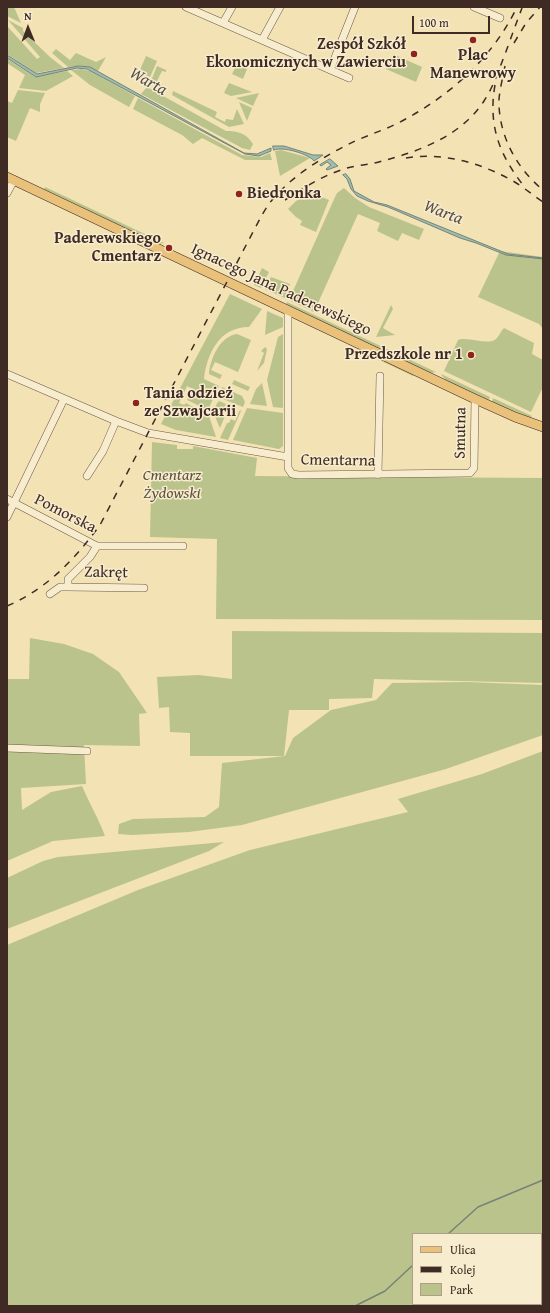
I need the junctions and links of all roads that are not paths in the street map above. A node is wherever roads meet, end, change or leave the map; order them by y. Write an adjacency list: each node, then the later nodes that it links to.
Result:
1 (186, 7): 7 (street)
2 (232, 7): 7 (street)
3 (280, 7): 8 (street)
4 (355, 7): 9 (street)
5 (474, 7): 6 (street)
6 (500, 18)
7 (223, 24): 8 (street)
8 (262, 40): 9 (street)
9 (330, 70): 10 (street)
10 (349, 78)
11 (10, 178): 12 (street); 13 (main road, Ignacego Jana Paderewskiego)
12 (7, 192)
13 (288, 310): 17 (main road, Ignacego Jana Paderewskiego); 20 (street, Cmentarna)
14 (7, 374): 16 (street)
15 (380, 376): 22 (street)
16 (64, 399): 18 (street); 24 (street)
17 (475, 399): 19 (main road, Ignacego Jana Paderewskiego); 21 (street, Smutna)
18 (116, 422): 20 (street); 23 (street)
19 (543, 427)
20 (288, 457): 22 (street, Cmentarna)
21 (474, 468): 22 (street, Cmentarna)
22 (378, 475)
23 (87, 476)
24 (10, 501): 25 (street); 26 (street, Pomorska)
25 (7, 517)
26 (97, 546): 27 (street, Pomorska); 28 (street, Zakręt)
27 (183, 546)
28 (68, 587): 29 (street, Zakręt); 30 (street, Zakręt)
29 (144, 588)
30 (50, 594)
31 (7, 748): 32 (street)
32 (86, 750)

